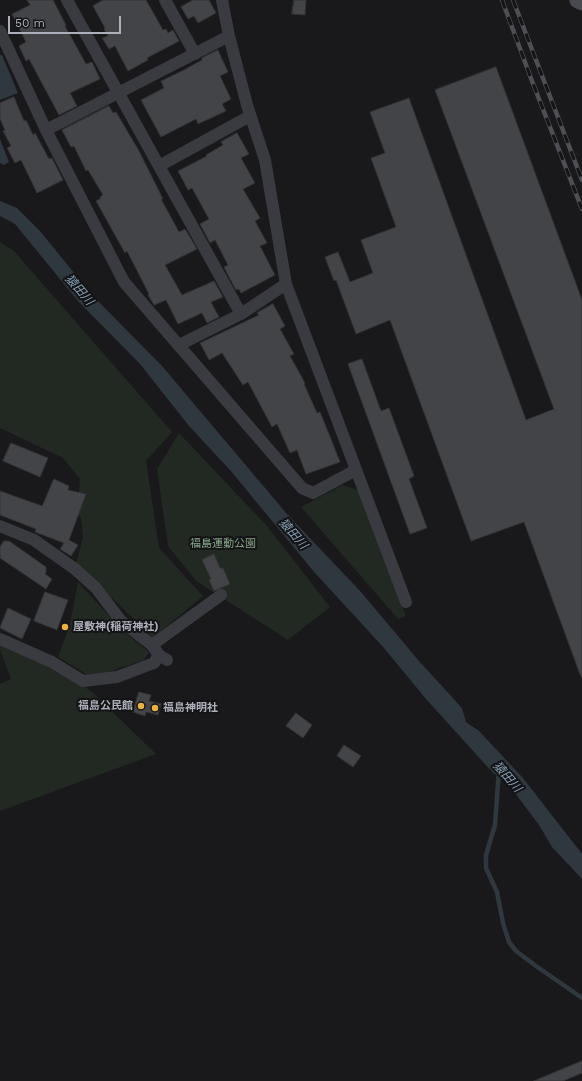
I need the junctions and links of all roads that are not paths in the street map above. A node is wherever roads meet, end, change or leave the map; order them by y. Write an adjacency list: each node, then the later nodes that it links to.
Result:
1 (67, 0): 9 (street)
2 (165, 0): 8 (street)
3 (222, 0): 7 (street)
4 (578, 0): 5 (street)
5 (582, 2)
6 (0, 31): 11 (street)
7 (229, 36): 8 (street); 10 (street)
8 (195, 54): 9 (street)
9 (119, 93): 11 (street); 12 (street)
10 (250, 116): 12 (street); 13 (street)
11 (46, 130): 15 (street)
12 (159, 166): 14 (street)
13 (286, 284): 14 (street); 16 (street)
14 (241, 314): 15 (street)
15 (179, 345): 16 (street)
16 (356, 470): 19 (street)
17 (0, 526): 21 (street)
18 (221, 595): 21 (street)
19 (406, 602)
20 (0, 638): 21 (street)
21 (160, 653)

